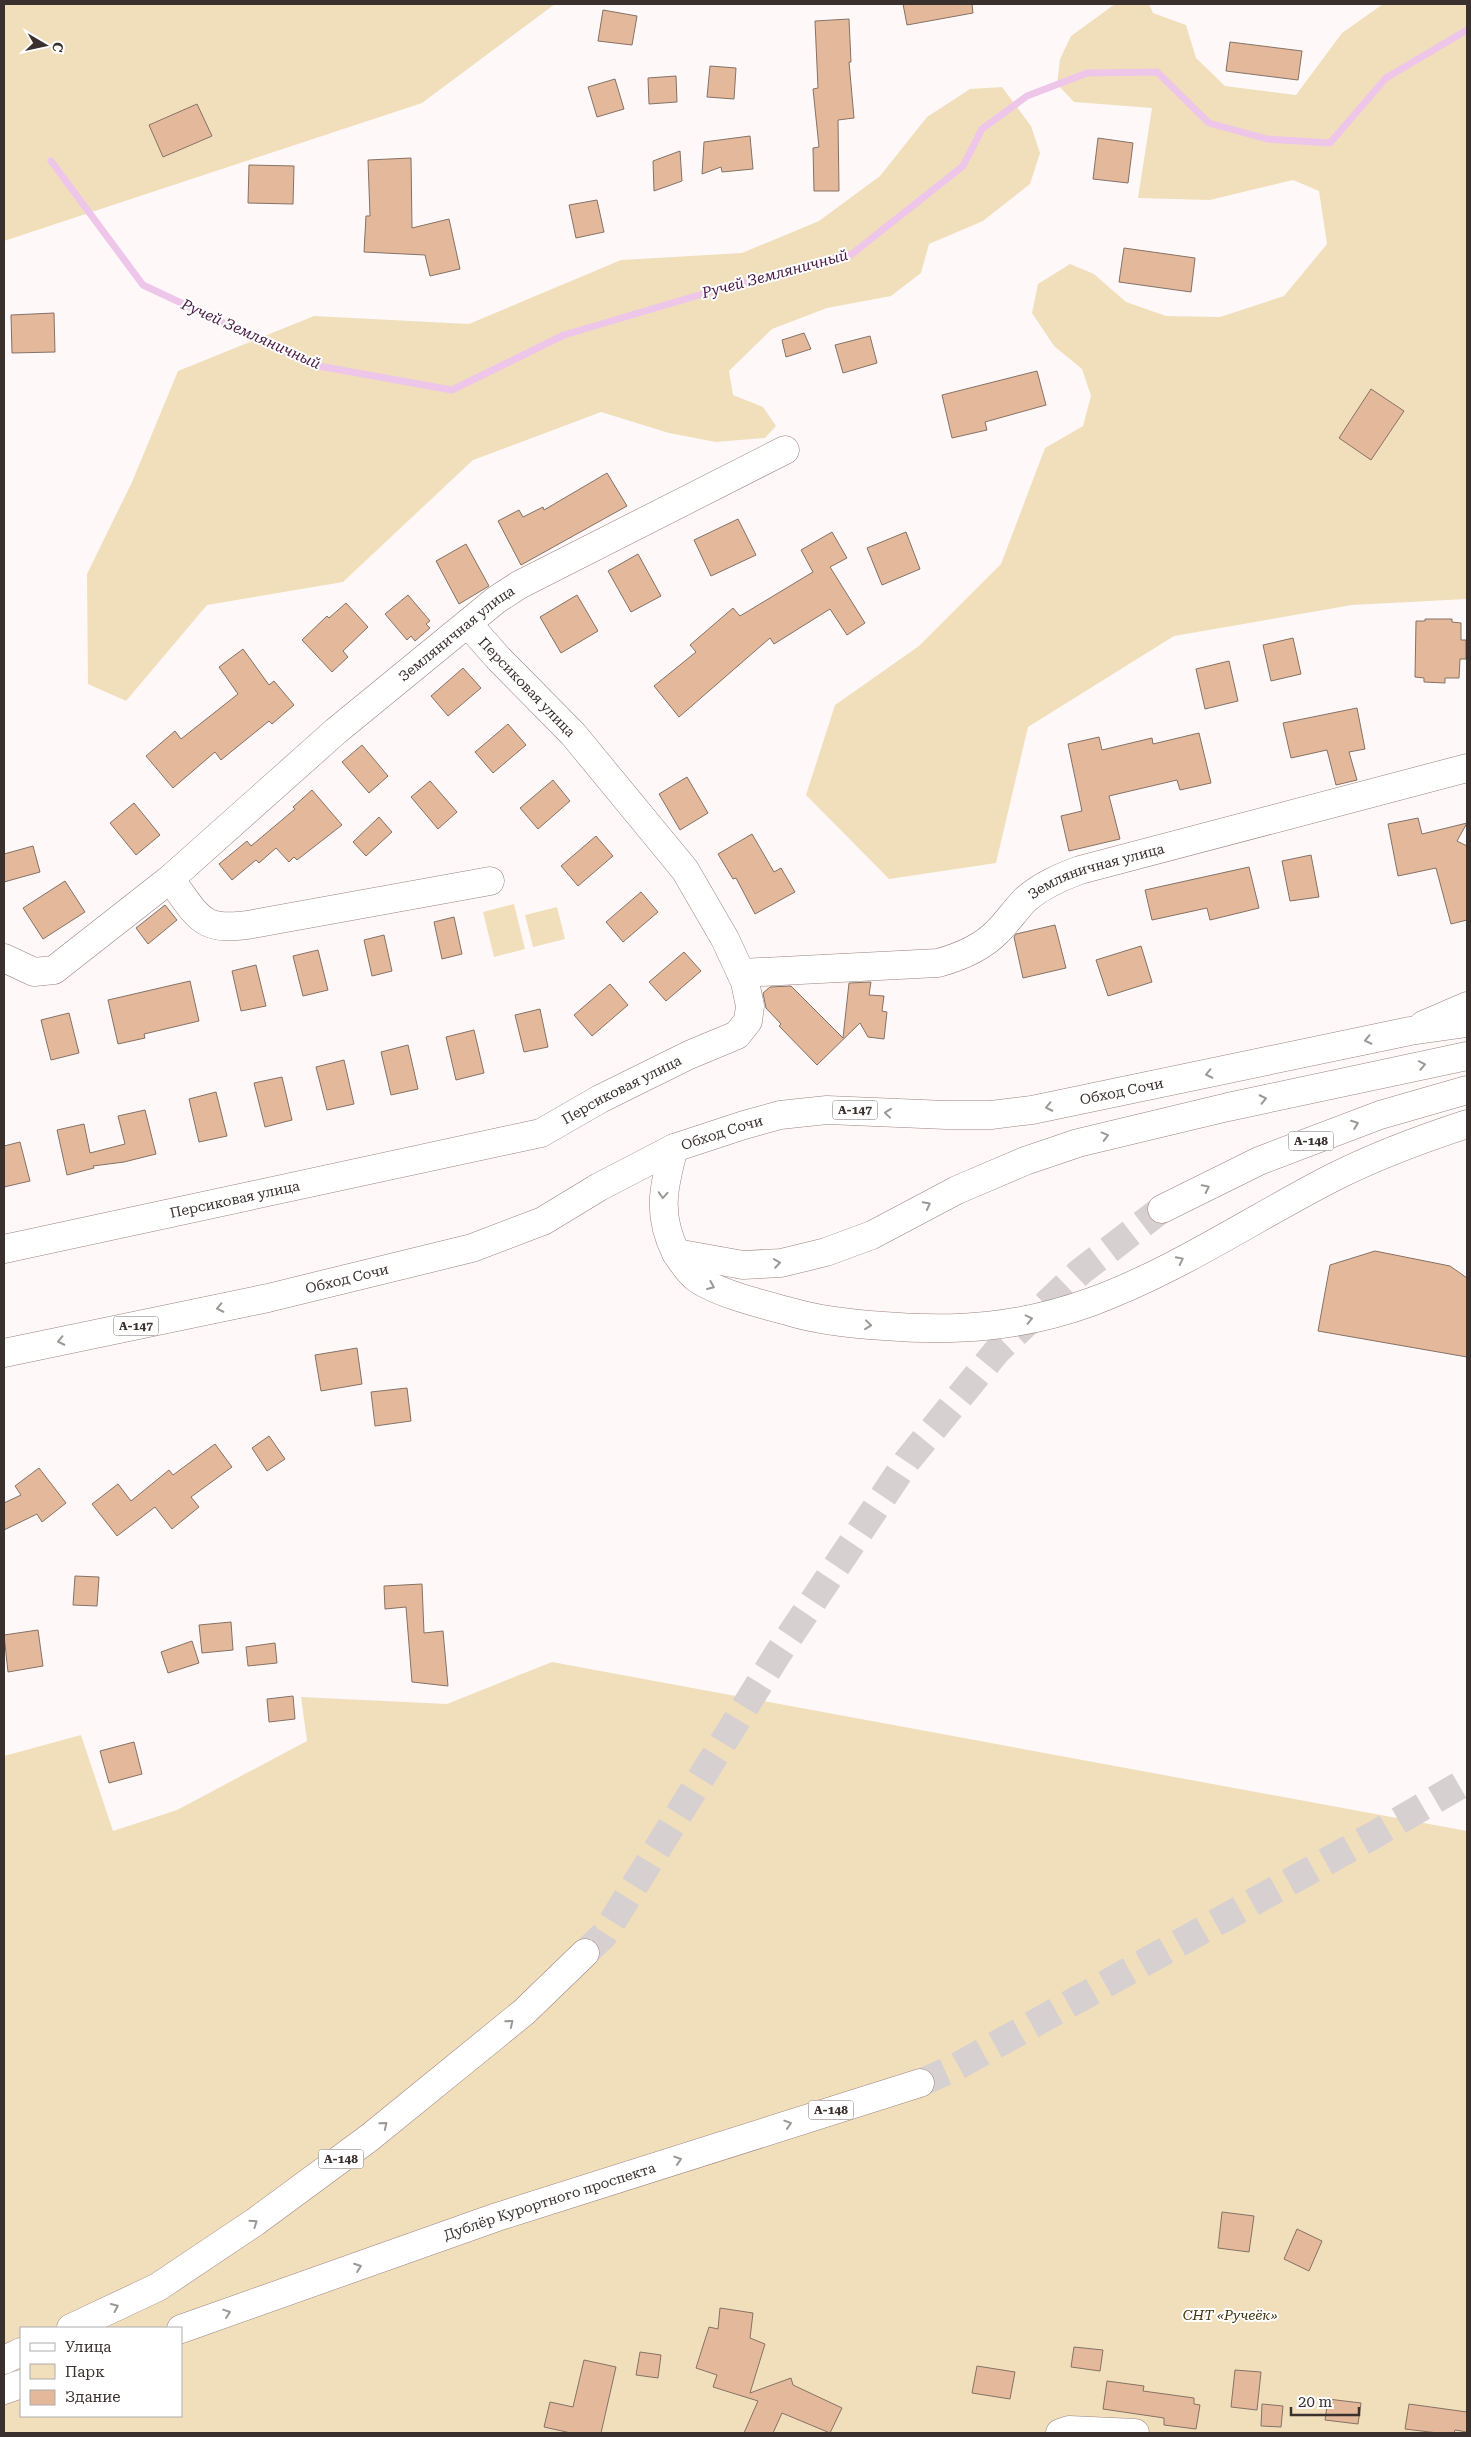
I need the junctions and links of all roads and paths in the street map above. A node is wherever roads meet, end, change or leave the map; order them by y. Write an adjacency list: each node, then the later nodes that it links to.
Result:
1 (785, 450): 2 (main road, Земляничная улица)
2 (468, 624): 4 (main road, Земляничная улица); 7 (main road, Персиковая улица)
3 (1467, 768): 7 (main road, Земляничная улица)
4 (170, 879): 5 (main road); 6 (main road, Земляничная улица)
5 (490, 880)
6 (4, 958)
7 (741, 973): 16 (main road, Персиковая улица)
8 (1467, 1006): 10 (main road)
9 (1467, 1023): 10 (main road, Обход Сочи / А-147)
10 (1410, 1031): 14 (main road, Обход Сочи / А-147, one-way to 14)
11 (1467, 1056): 17 (main road, one-way to 11)
12 (1467, 1090): 15 (main road, А-148, one-way to 12)
13 (1467, 1124): 17 (main road, one-way to 13)
14 (674, 1148): 17 (main road, one-way to 17); 18 (main road, Обход Сочи / А-147, one-way to 18)
15 (1162, 1209)
16 (4, 1249)
17 (676, 1253)
18 (4, 1353)
19 (585, 1953): 21 (main road, А-148, one-way to 19)
20 (920, 2082): 22 (main road, Дублёр Курортного проспекта / А-148, one-way to 20)
21 (73, 2327)
22 (182, 2328)
23 (20, 2352): 24 (main road)
24 (4, 2360)
25 (20, 2384): 26 (main road)
26 (4, 2390)
27 (1060, 2433): 28 (main road)
28 (1135, 2433)

